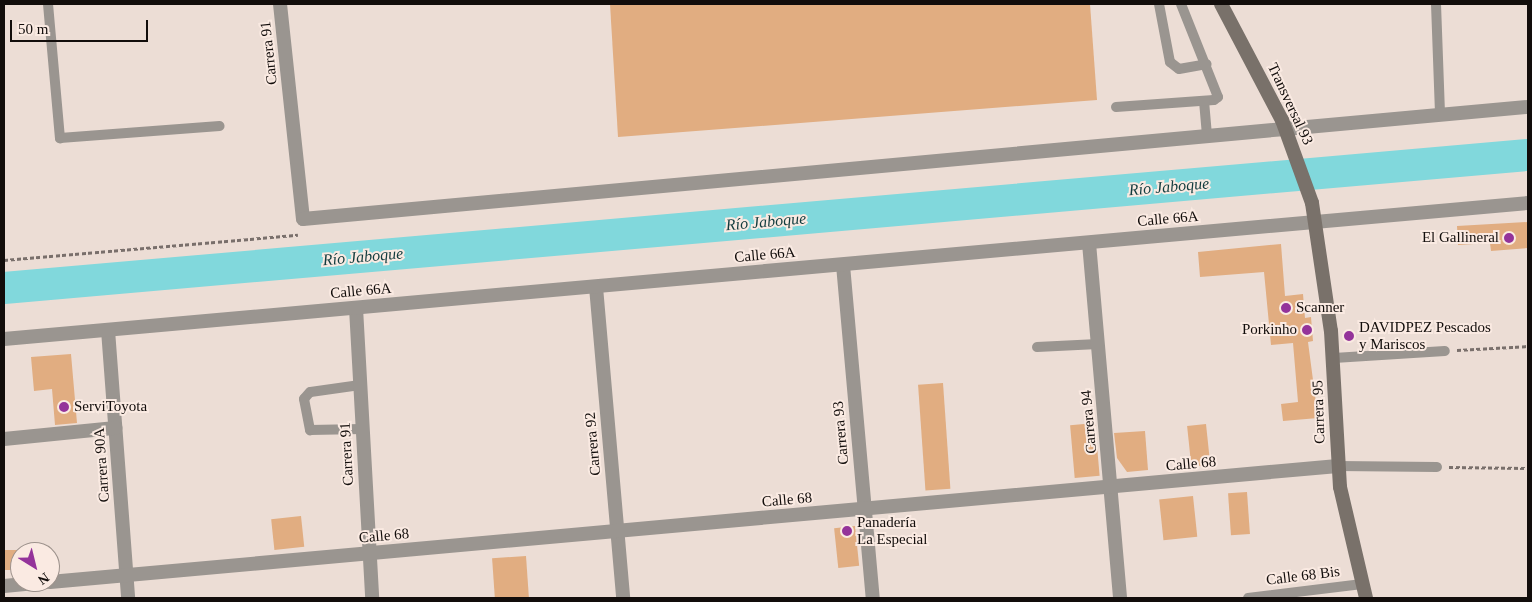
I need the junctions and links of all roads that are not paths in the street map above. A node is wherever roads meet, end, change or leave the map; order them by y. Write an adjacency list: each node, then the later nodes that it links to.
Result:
1 (48, 4): 12 (lane)
2 (280, 4): 14 (street, Carrera 91)
3 (1159, 4): 7 (lane)
4 (1181, 4): 7 (lane)
5 (1221, 4): 13 (main road, Transversal 93)
6 (1436, 4): 11 (lane)
7 (1207, 64): 8 (lane)
8 (1204, 101): 10 (lane); 14 (lane)
9 (1528, 106): 11 (street)
10 (1116, 107)
11 (1440, 115): 13 (street)
12 (220, 126)
13 (1285, 129): 14 (street); 16 (main road, Transversal 93)
14 (1208, 136)
15 (1528, 203): 16 (street, Calle 66A)
16 (1317, 222): 17 (street, Calle 66A); 26 (main road, Carrera 95)
17 (1089, 243): 18 (street, Calle 66A); 23 (street, Carrera 94)
18 (843, 265): 19 (street, Calle 66A); 34 (street, Carrera 93)
19 (596, 287): 20 (street, Calle 66A); 35 (street, Carrera 92)
20 (356, 308): 21 (street, Calle 66A); 27 (street, Carrera 91)
21 (108, 330): 22 (street, Calle 66A); 28 (street, Carrera 90A)
22 (4, 340)
23 (1098, 344): 24 (lane); 33 (street, Carrera 94)
24 (1037, 347)
25 (1445, 351): 26 (lane)
26 (1334, 358): 31 (main road, Carrera 95)
27 (360, 385): 29 (street, Carrera 91); 29 (lane)
28 (115, 428): 30 (street); 37 (street, Carrera 90A)
29 (362, 429): 36 (street, Carrera 91)
30 (4, 439)
31 (1338, 466): 32 (lane, Calle 68); 33 (street, Calle 68); 39 (main road, Carrera 95)
32 (1437, 467)
33 (1110, 487): 34 (street, Calle 68); 44 (street, Carrera 94)
34 (864, 509): 35 (street, Calle 68); 43 (street, Carrera 93)
35 (617, 531): 36 (street, Calle 68); 42 (street, Carrera 92)
36 (368, 553): 37 (street, Calle 68); 41 (street, Carrera 91)
37 (126, 575): 38 (street, Calle 68); 40 (street, Carrera 90A)
38 (60, 581)
39 (1362, 584): 45 (lane, Calle 68 Bis); 46 (main road, Carrera 95)
40 (128, 598)
41 (372, 598)
42 (623, 598)
43 (873, 598)
44 (1120, 598)
45 (1248, 598)
46 (1366, 598)

